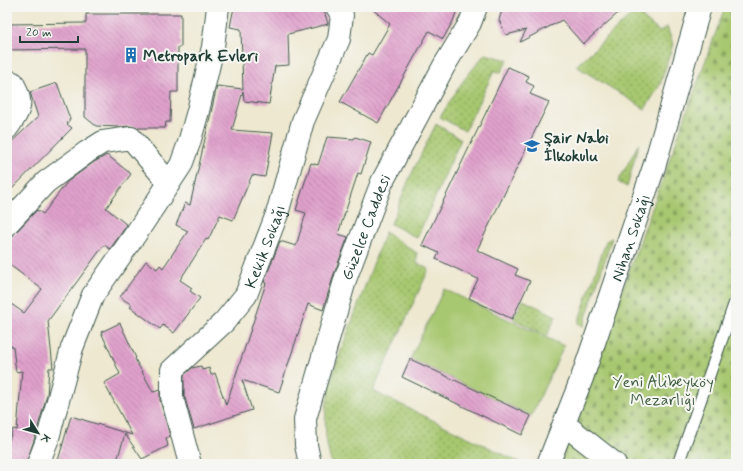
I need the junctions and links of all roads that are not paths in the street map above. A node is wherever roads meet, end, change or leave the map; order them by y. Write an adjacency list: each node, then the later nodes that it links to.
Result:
1 (218, 7): 7 (street)
2 (337, 7): 12 (street, Kekik Sokağı)
3 (476, 7): 13 (street, Güzelce Caddesi)
4 (695, 10): 10 (street, Nihan Sokağı)
5 (7, 81): 6 (street)
6 (7, 128)
7 (169, 183): 8 (street); 11 (street)
8 (7, 224)
9 (736, 298): 16 (lane)
10 (564, 424): 14 (street, Nihan Sokağı); 15 (street)
11 (38, 464)
12 (190, 464)
13 (310, 464)
14 (548, 464)
15 (615, 464)
16 (678, 464)

